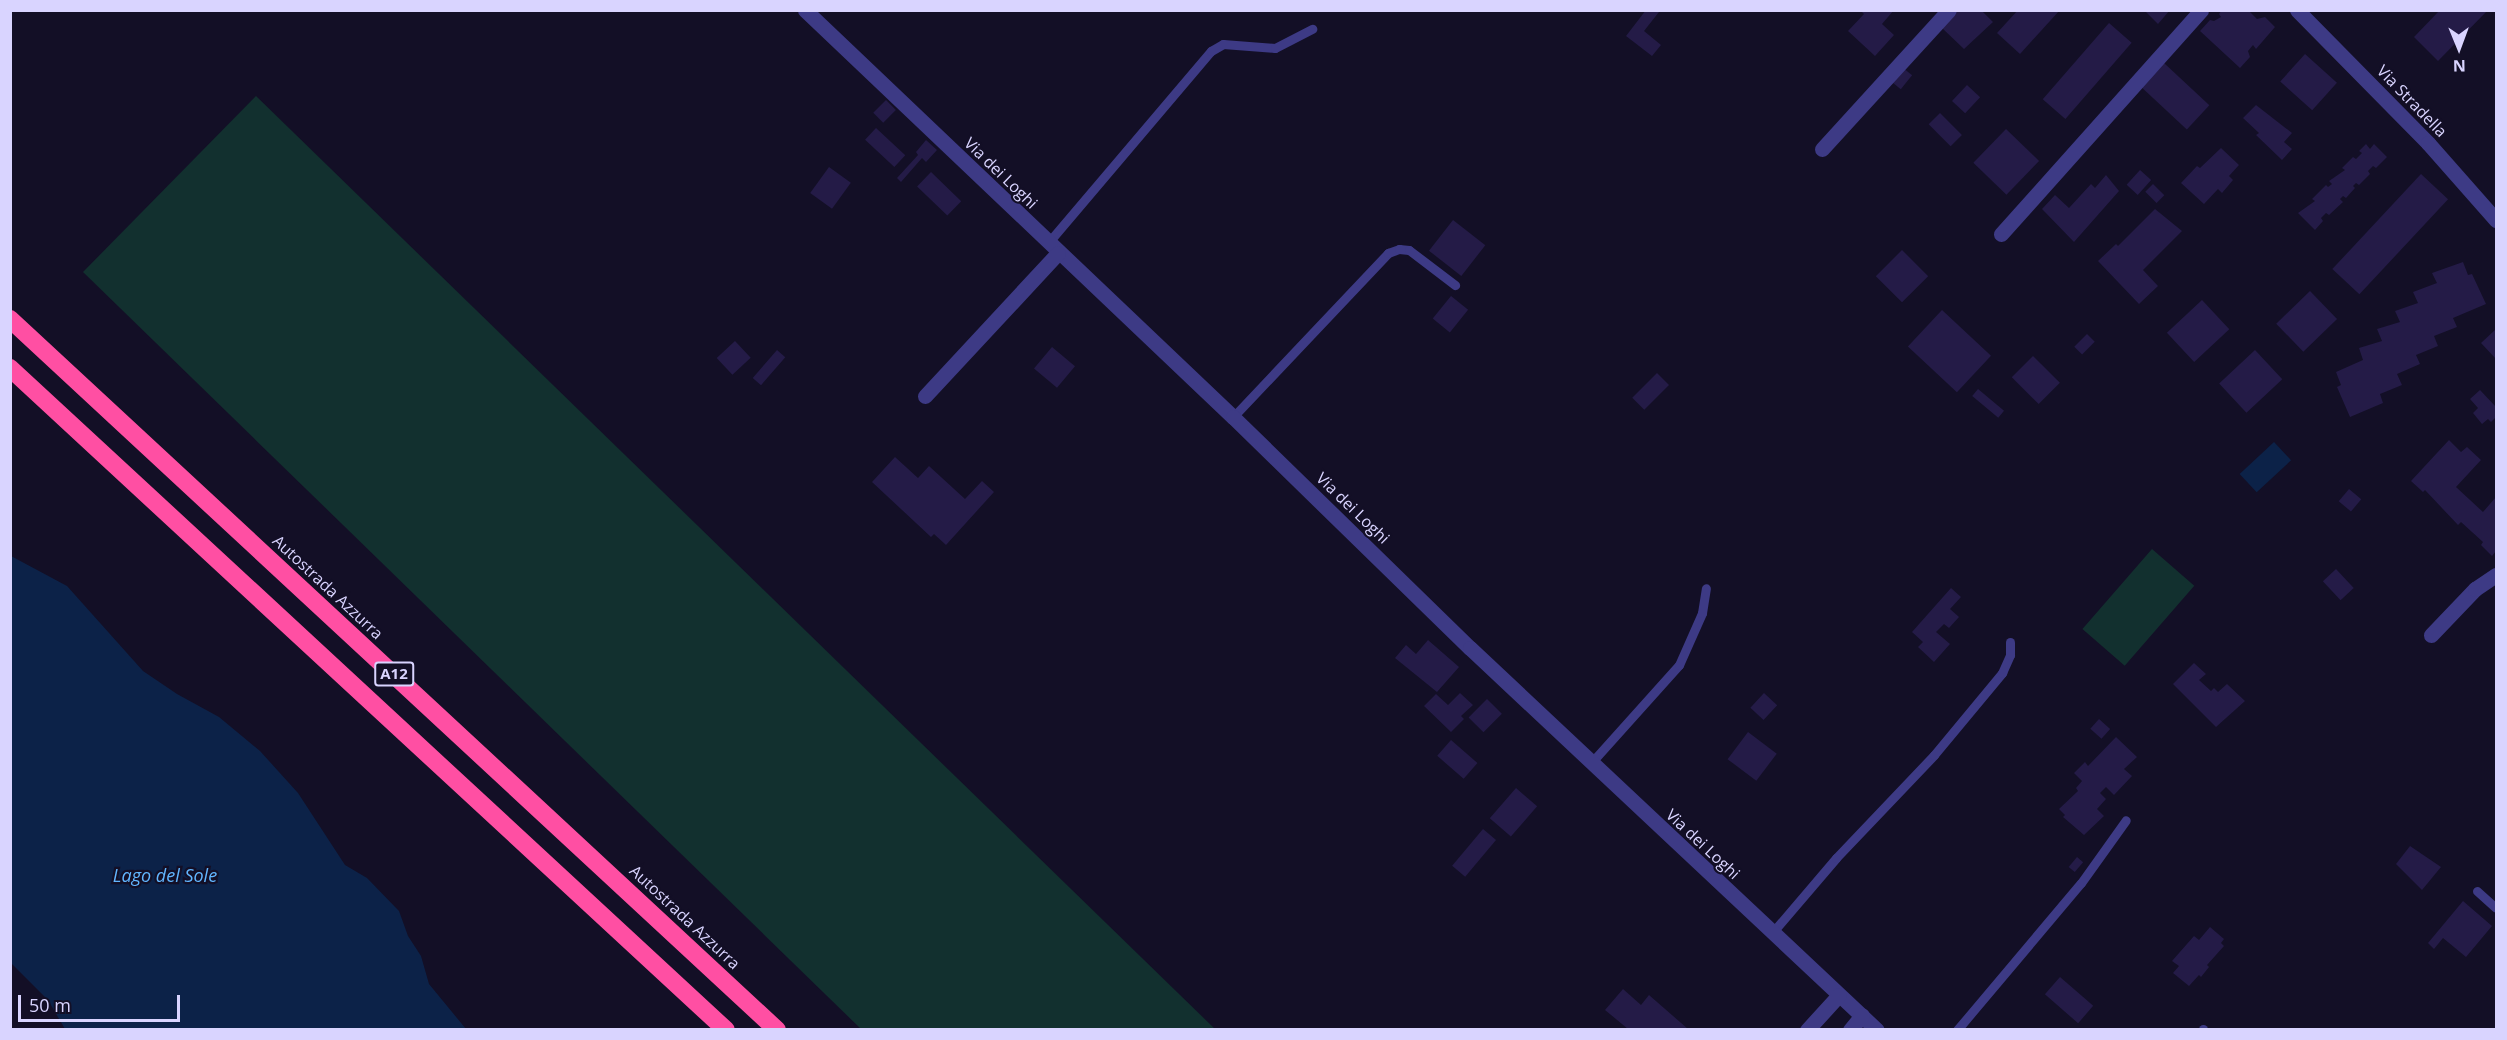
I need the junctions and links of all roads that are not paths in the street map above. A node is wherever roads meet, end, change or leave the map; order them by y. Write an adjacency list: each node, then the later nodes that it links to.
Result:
1 (805, 10): 9 (street, Via dei Loghi)
2 (1949, 10): 6 (street)
3 (2201, 10): 8 (street)
4 (2297, 10): 7 (street, Via Stradella)
5 (1312, 29): 9 (lane)
6 (1822, 148)
7 (2496, 220)
8 (2001, 234)
9 (1053, 248): 13 (street); 14 (street, Via dei Loghi)
10 (1455, 285): 14 (lane)
11 (10, 319): 27 (highway, Autostrada Azzurra / A12)
12 (10, 368): 26 (highway, A12)
13 (925, 396)
14 (1233, 417): 19 (street, Via dei Loghi)
15 (2496, 575): 17 (street)
16 (1706, 588): 19 (lane)
17 (2431, 635)
18 (2010, 642): 23 (lane)
19 (1591, 763): 23 (street, Via dei Loghi)
20 (2126, 820): 31 (lane)
21 (2477, 891): 22 (lane)
22 (2496, 908)
23 (1772, 933): 24 (street, Via dei Loghi)
24 (1839, 995): 25 (street, Via dei Loghi); 28 (street)
25 (1862, 1015): 29 (street); 30 (street, Via dei Loghi)
26 (726, 1029)
27 (777, 1029)
28 (1807, 1029)
29 (1850, 1029)
30 (1877, 1029)
31 (1957, 1029)

